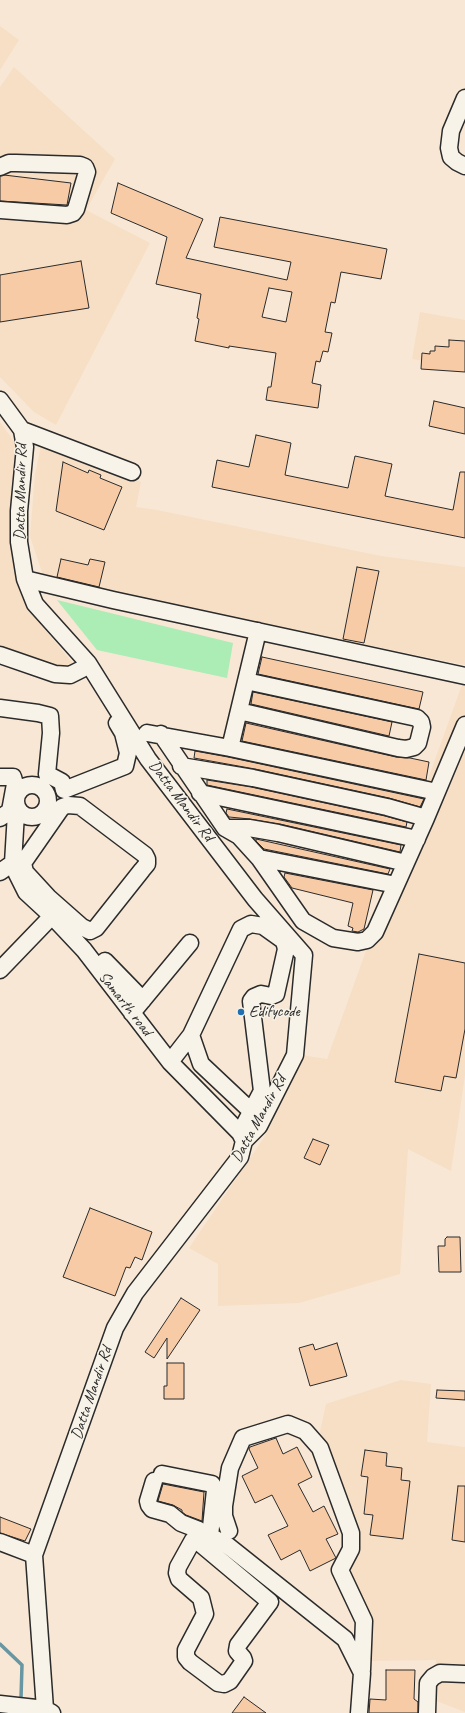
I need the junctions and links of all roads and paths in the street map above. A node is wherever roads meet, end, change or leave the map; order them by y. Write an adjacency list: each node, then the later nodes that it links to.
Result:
1 (465, 98): 2 (street)
2 (465, 166)
3 (0, 167): 4 (street)
4 (0, 210)
5 (0, 400): 6 (street)
6 (22, 430): 7 (street); 8 (street, Datta Mandir Rd)
7 (132, 472)
8 (25, 579): 9 (street); 11 (street, Datta Mandir Rd)
9 (258, 631): 12 (street); 13 (street)
10 (0, 655): 11 (street)
11 (87, 669): 21 (street); 44 (street, Datta Mandir Rd)
12 (465, 676)
13 (246, 681): 15 (street); 15 (street)
14 (0, 708): 21 (street)
15 (239, 711): 17 (street)
16 (465, 725): 24 (street)
17 (230, 748): 18 (street); 24 (street)
18 (181, 766): 25 (street); 27 (street)
19 (35, 773): 22 (street)
20 (0, 777): 22 (street)
21 (59, 780): 23 (street)
22 (15, 784): 26 (street)
23 (45, 791): 26 (street); 26 (street)
24 (437, 792): 27 (street)
25 (200, 793): 28 (street); 29 (street)
26 (11, 813): 31 (street)
27 (426, 818): 29 (street)
28 (224, 828): 30 (street); 32 (street)
29 (416, 839): 32 (street)
30 (258, 858): 34 (street); 34 (street)
31 (13, 863): 33 (street); 35 (street, Samarth road)
32 (406, 863): 34 (street)
33 (0, 872)
34 (396, 885)
35 (47, 907): 35 (street); 37 (street, Samarth road); 38 (street)
36 (190, 943): 39 (street)
37 (99, 959): 39 (street); 40 (street, Samarth road)
38 (0, 970)
39 (143, 1000): 40 (street)
40 (132, 1013): 42 (street, Samarth road)
41 (191, 1035): 42 (street); 43 (street); 43 (street)
42 (170, 1062): 44 (street, Samarth road)
43 (251, 1111): 44 (street)
44 (242, 1137): 48 (street, Datta Mandir Rd)
45 (229, 1531): 51 (street)
46 (205, 1537): 46 (street); 49 (street); 50 (street); 50 (street)
47 (0, 1542): 48 (street)
48 (34, 1555): 54 (street, Datta Mandir Rd)
49 (280, 1588): 50 (street); 51 (street)
50 (270, 1602)
51 (362, 1673): 55 (street)
52 (465, 1674): 56 (street)
53 (0, 1704): 54 (street)
54 (48, 1711)
55 (359, 1713)
56 (427, 1713)

